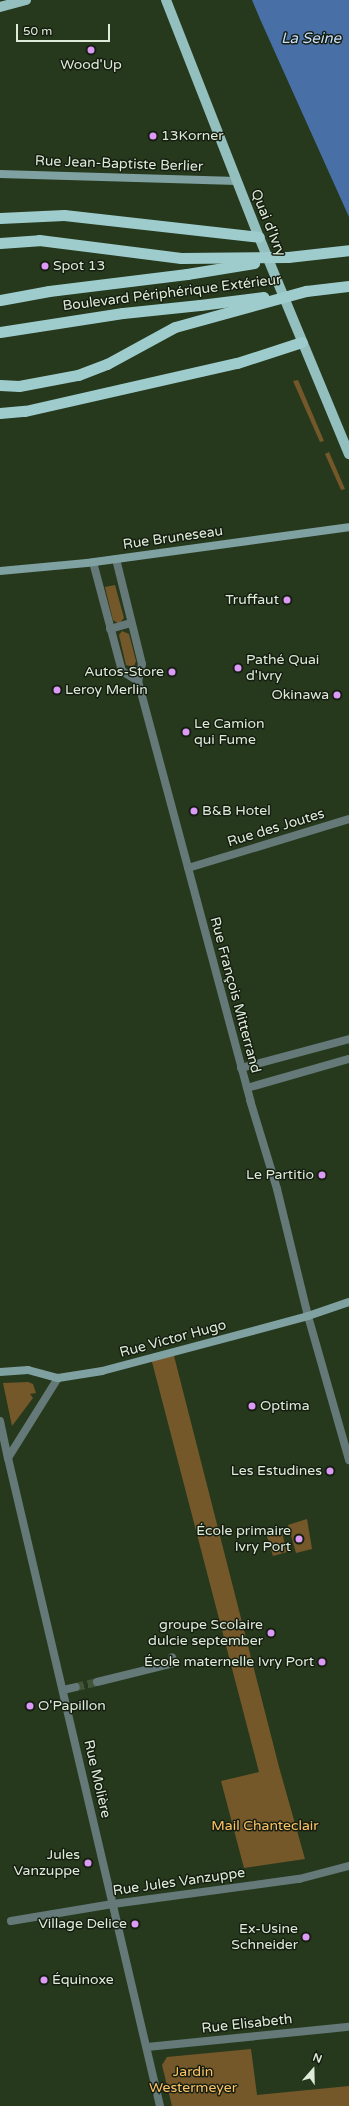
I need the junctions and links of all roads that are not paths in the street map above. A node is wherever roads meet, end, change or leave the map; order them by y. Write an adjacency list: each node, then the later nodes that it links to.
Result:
1 (26, 0): 3 (main road)
2 (166, 0): 5 (main road, Quai d'Ivry)
3 (0, 7)
4 (0, 174): 5 (main road, Rue Jean-Baptiste Berlier)
5 (237, 181): 7 (main road, Quai d'Ivry)
6 (0, 218): 7 (highway)
7 (259, 237): 15 (main road, Quai d'Ivry)
8 (0, 243): 10 (highway, bridge)
9 (349, 250): 10 (highway)
10 (288, 257): 13 (highway, bridge)
11 (349, 286): 12 (highway, Boulevard Périphérique Extérieur)
12 (306, 291): 14 (highway, Boulevard Périphérique Extérieur, bridge); 16 (highway, bridge)
13 (0, 300)
14 (0, 332)
15 (302, 342): 17 (highway); 18 (main road, Quai d'Ivry)
16 (0, 385)
17 (0, 413)
18 (349, 454)
19 (349, 527): 20 (main road, Rue Bruneseau)
20 (116, 559): 21 (main road, Rue Bruneseau); 23 (street, Rue François Mitterrand)
21 (93, 562): 22 (main road, Rue Bruneseau); 24 (street)
22 (0, 571)
23 (131, 623): 24 (street); 25 (street, Rue François Mitterrand)
24 (110, 628): 25 (street)
25 (138, 681): 27 (street, Rue François Mitterrand)
26 (349, 819): 27 (street, Rue des Joutes)
27 (188, 868): 30 (street, Rue François Mitterrand)
28 (349, 1039): 30 (street)
29 (349, 1059): 31 (street)
30 (241, 1068): 31 (street, Rue François Mitterrand)
31 (247, 1088): 33 (street, Rue François Mitterrand)
32 (349, 1302): 33 (main road, Rue Victor Hugo)
33 (308, 1316): 35 (main road, Rue Victor Hugo); 38 (street, Rue François Mitterrand)
34 (0, 1372): 35 (main road, Rue Victor Hugo)
35 (58, 1378): 37 (street)
36 (0, 1421): 37 (street, Rue Molière)
37 (8, 1458): 44 (street, Rue Molière)
38 (349, 1460)
39 (172, 1657): 41 (street)
40 (122, 1666): 41 (street)
41 (124, 1675): 42 (street)
42 (97, 1682)
43 (76, 1687): 44 (street)
44 (62, 1690): 46 (street, Rue Molière)
45 (349, 1866): 46 (street, Rue Jules Vanzuppe)
46 (113, 1904): 47 (street, Rue Jules Vanzuppe); 49 (street, Rue Molière)
47 (11, 1921)
48 (349, 2027): 49 (street, Rue Elisabeth)
49 (147, 2047): 50 (street, Rue Molière)
50 (160, 2106)

